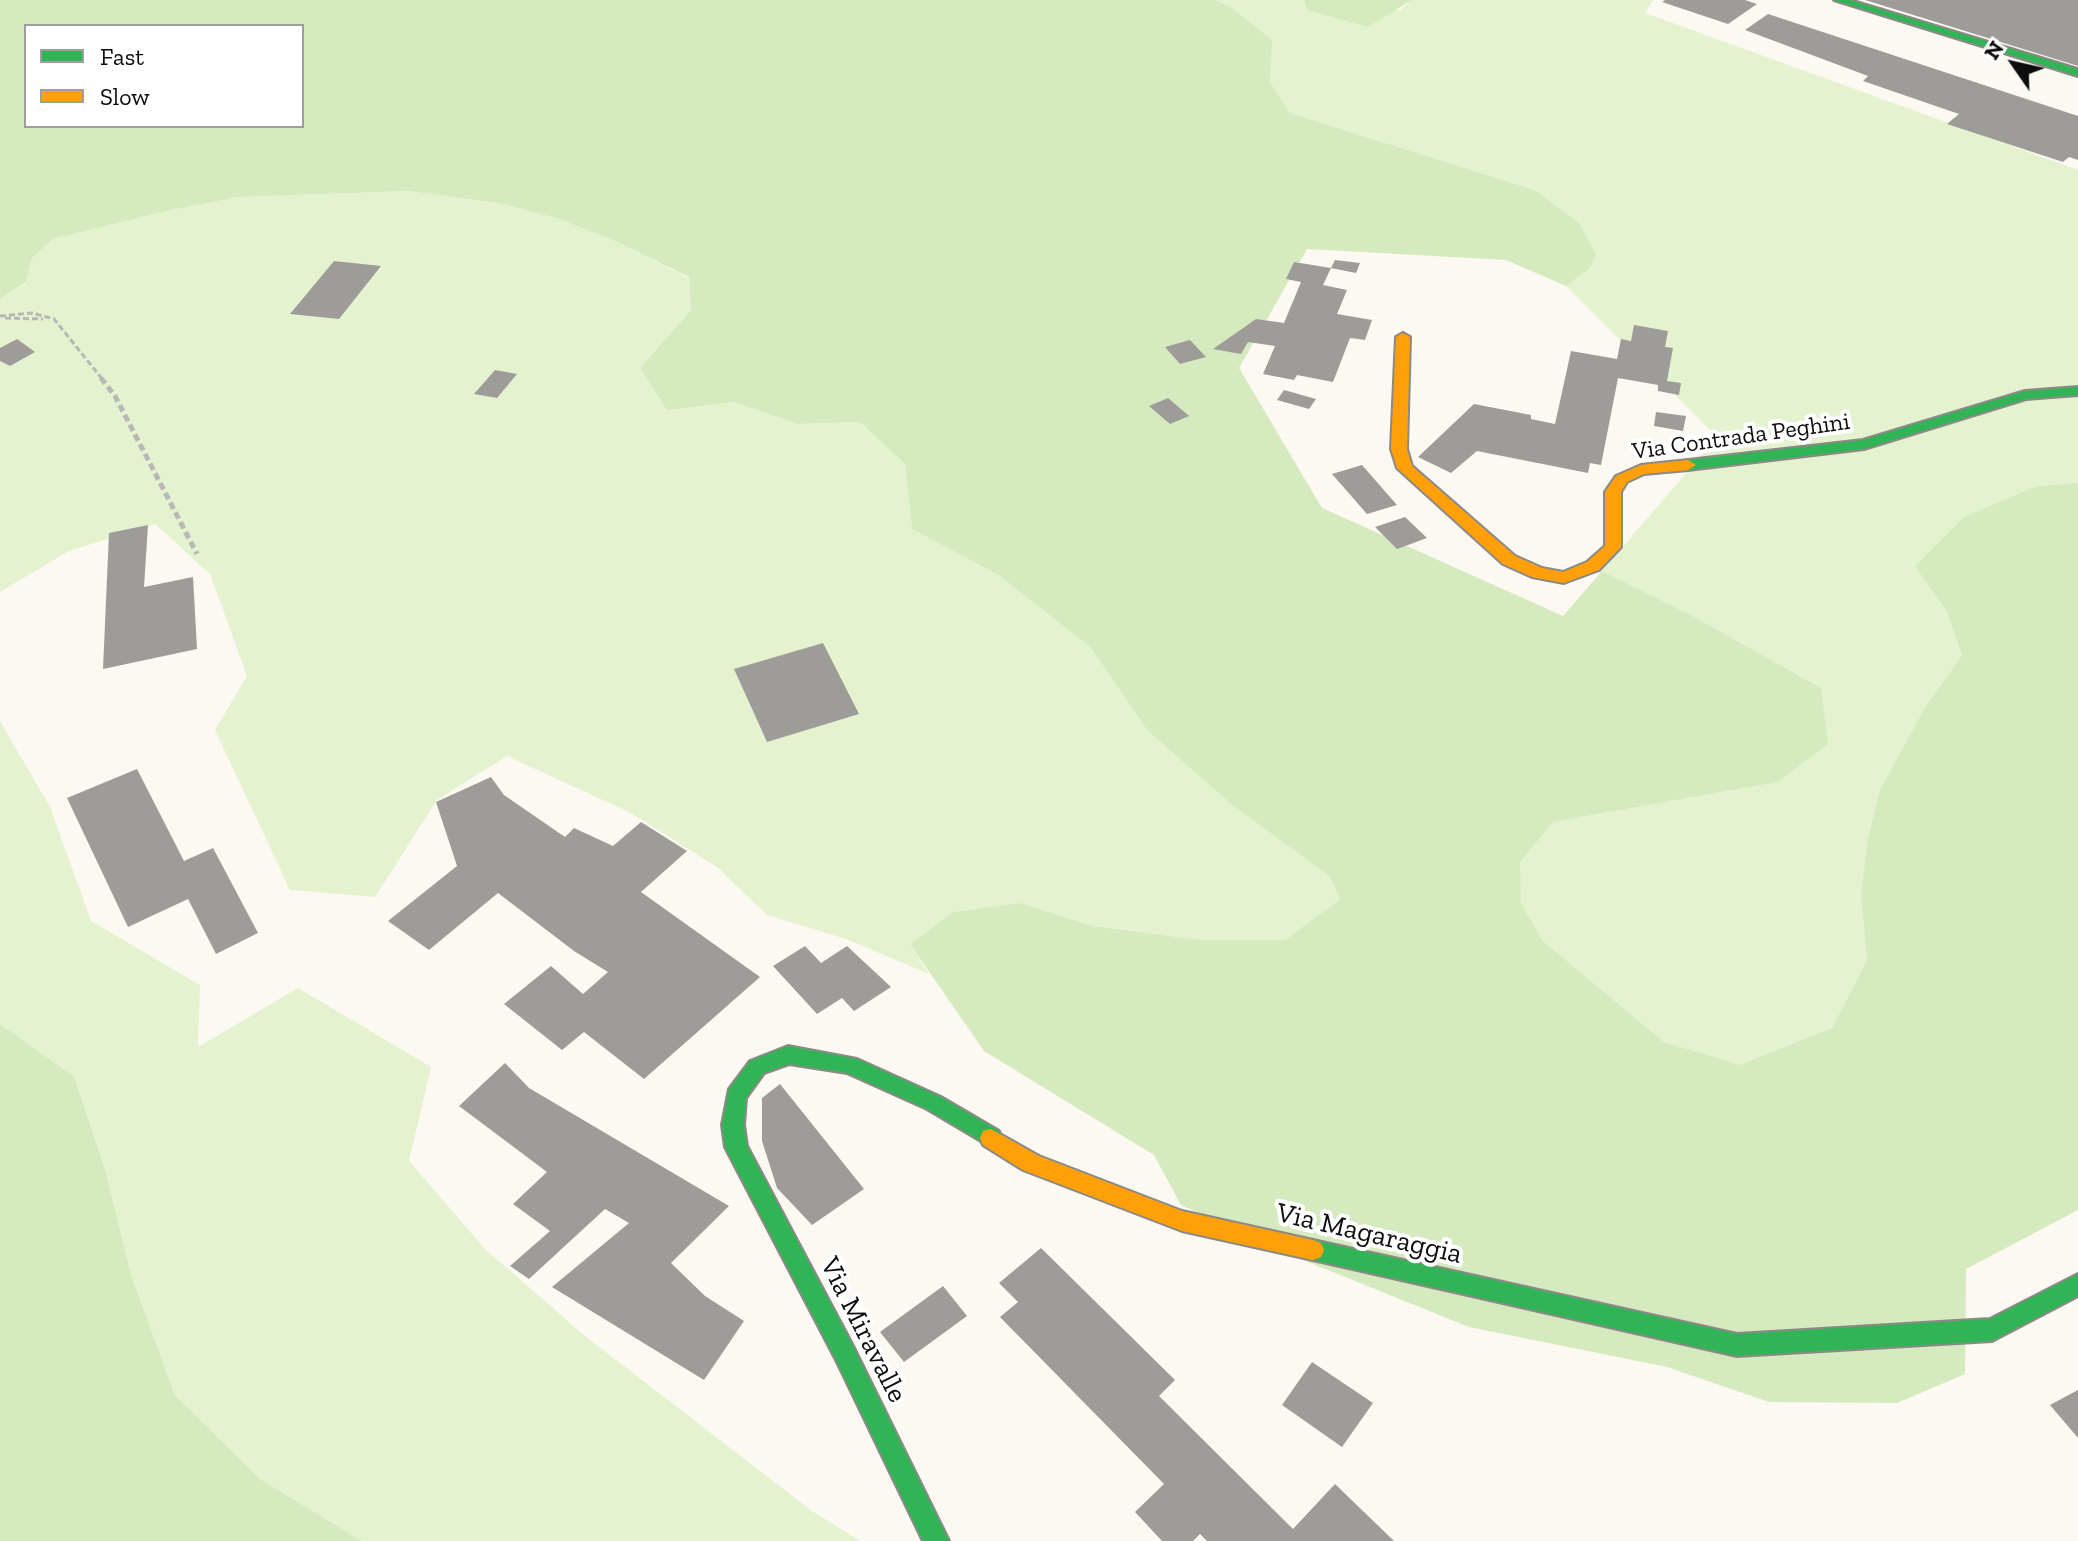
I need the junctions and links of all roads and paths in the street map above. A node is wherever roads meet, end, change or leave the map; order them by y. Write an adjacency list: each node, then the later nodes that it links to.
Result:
1 (1839, 0): 2 (street)
2 (2078, 73)
3 (0, 317): 6 (path)
4 (1403, 337): 5 (street, Via Contrada Peghini)
5 (2078, 391)
6 (197, 554)
7 (736, 1147): 8 (street, Via Magaraggia); 9 (street, Via Miravalle)
8 (2078, 1284)
9 (936, 1541)

